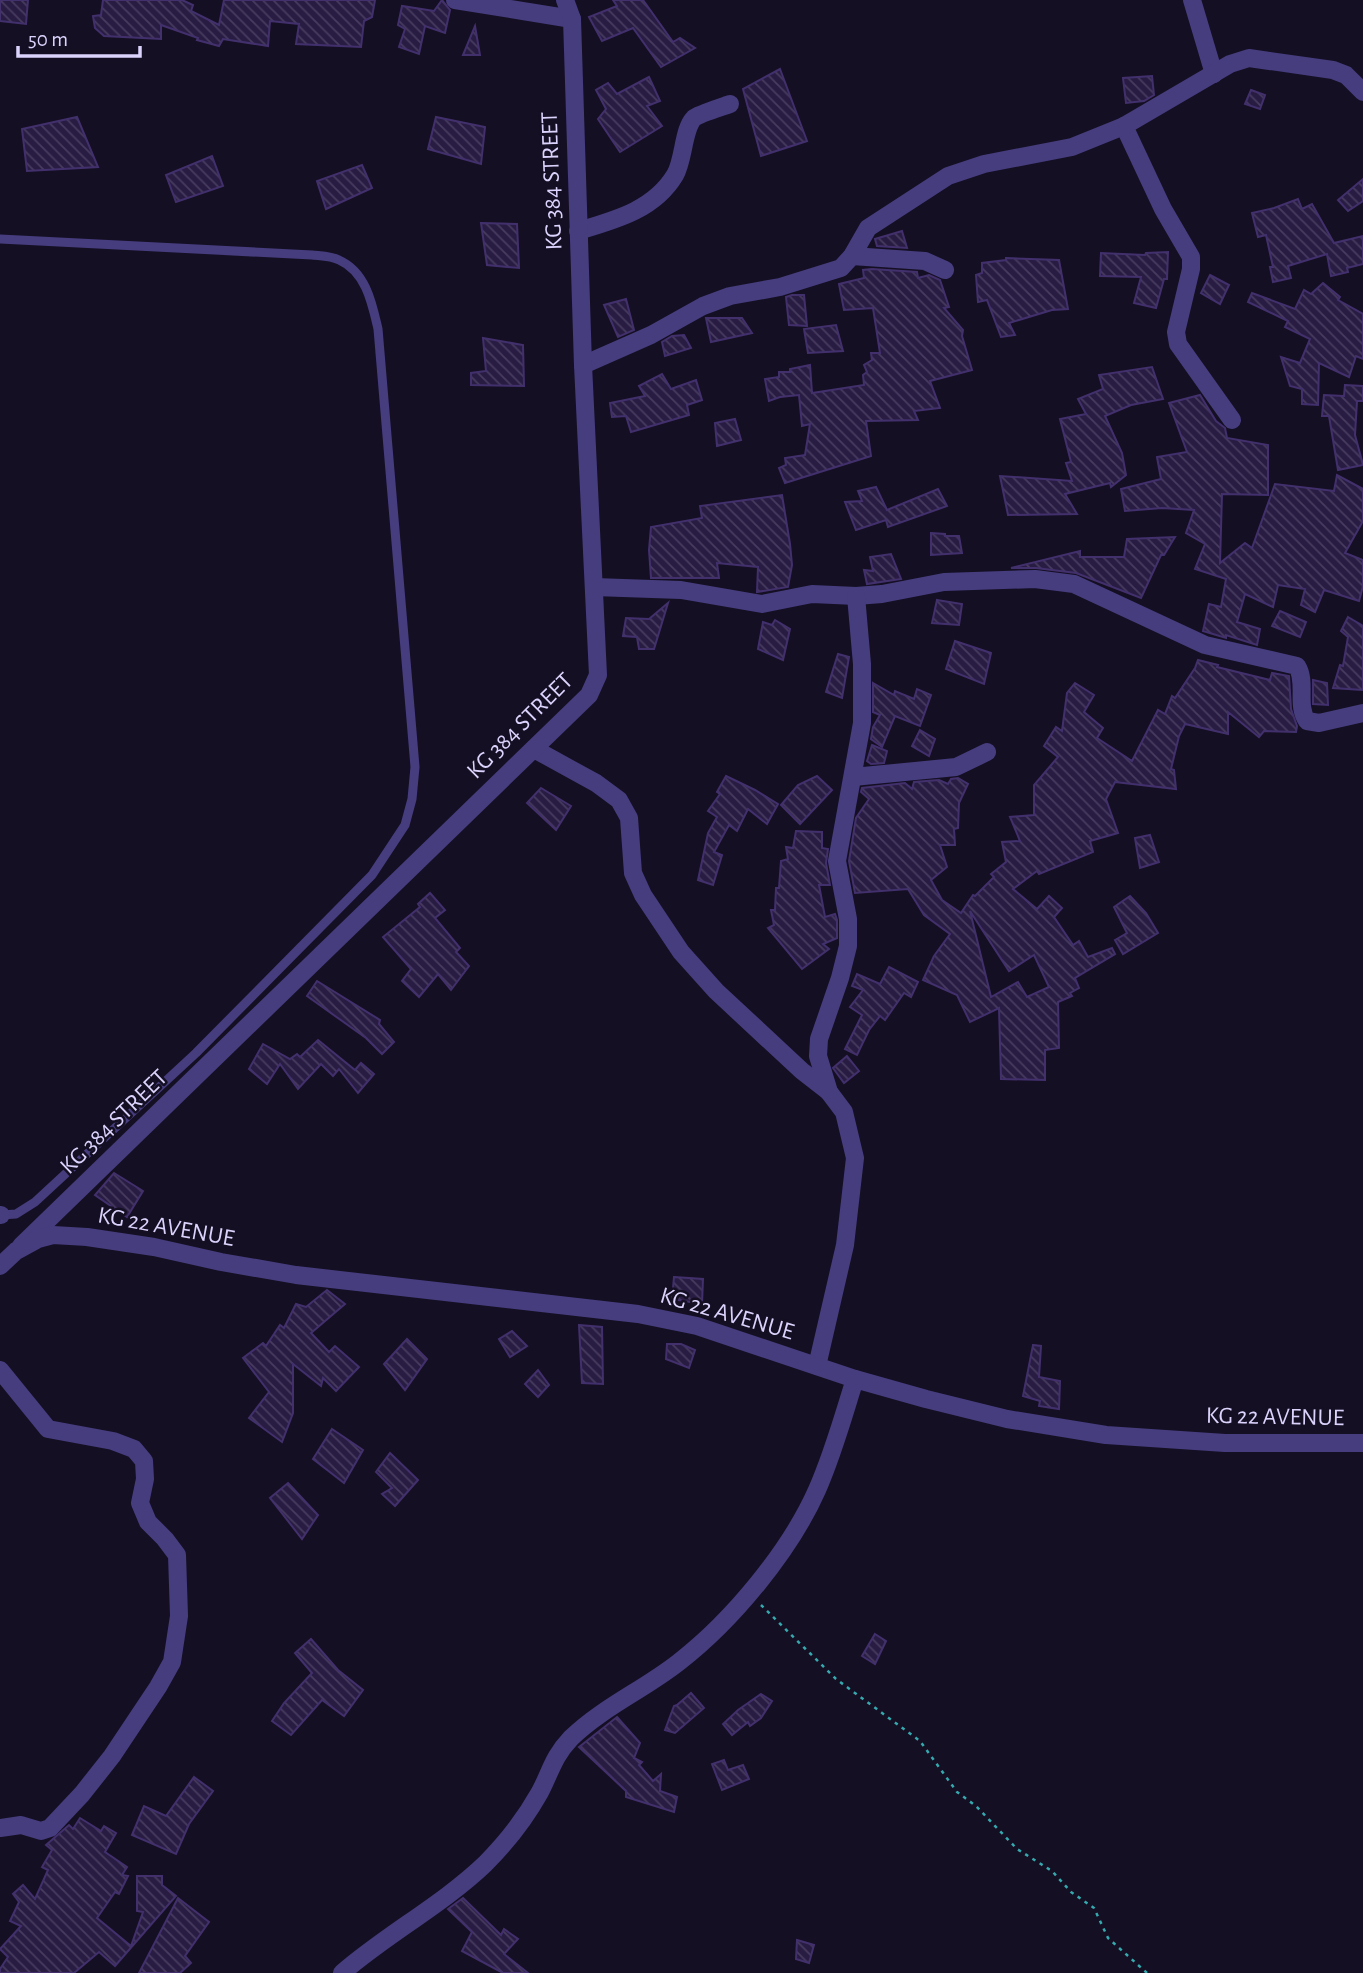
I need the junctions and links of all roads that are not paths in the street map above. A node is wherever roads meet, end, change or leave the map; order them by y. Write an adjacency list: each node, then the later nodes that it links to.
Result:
1 (455, 0): 4 (street)
2 (565, 0): 4 (street, KG 384 STREET)
3 (1192, 0): 5 (street)
4 (572, 19): 9 (street, KG 384 STREET)
5 (1214, 74): 6 (street); 8 (street)
6 (1363, 92)
7 (730, 104): 9 (street)
8 (1124, 126): 11 (street); 14 (street)
9 (579, 231): 13 (street, KG 384 STREET)
10 (0, 239): 22 (lane)
11 (852, 256): 12 (street); 13 (street)
12 (945, 270)
13 (583, 365): 15 (street, KG 384 STREET)
14 (1232, 420)
15 (594, 587): 16 (street); 18 (street, KG 384 STREET)
16 (856, 596): 17 (street); 20 (street)
17 (1363, 713)
18 (534, 749): 21 (street); 23 (street, KG 384 STREET)
19 (987, 752): 20 (street)
20 (853, 777): 21 (street)
21 (829, 1092): 25 (street)
22 (0, 1215)
23 (16, 1251): 24 (street, KG 22 AVENUE); 25 (street, KG 22 AVENUE)
24 (0, 1266)
25 (817, 1366): 27 (street, KG 22 AVENUE)
26 (0, 1370): 29 (street)
27 (855, 1379): 28 (street, KG 22 AVENUE); 30 (street)
28 (1363, 1443)
29 (0, 1828)
30 (342, 1973)

